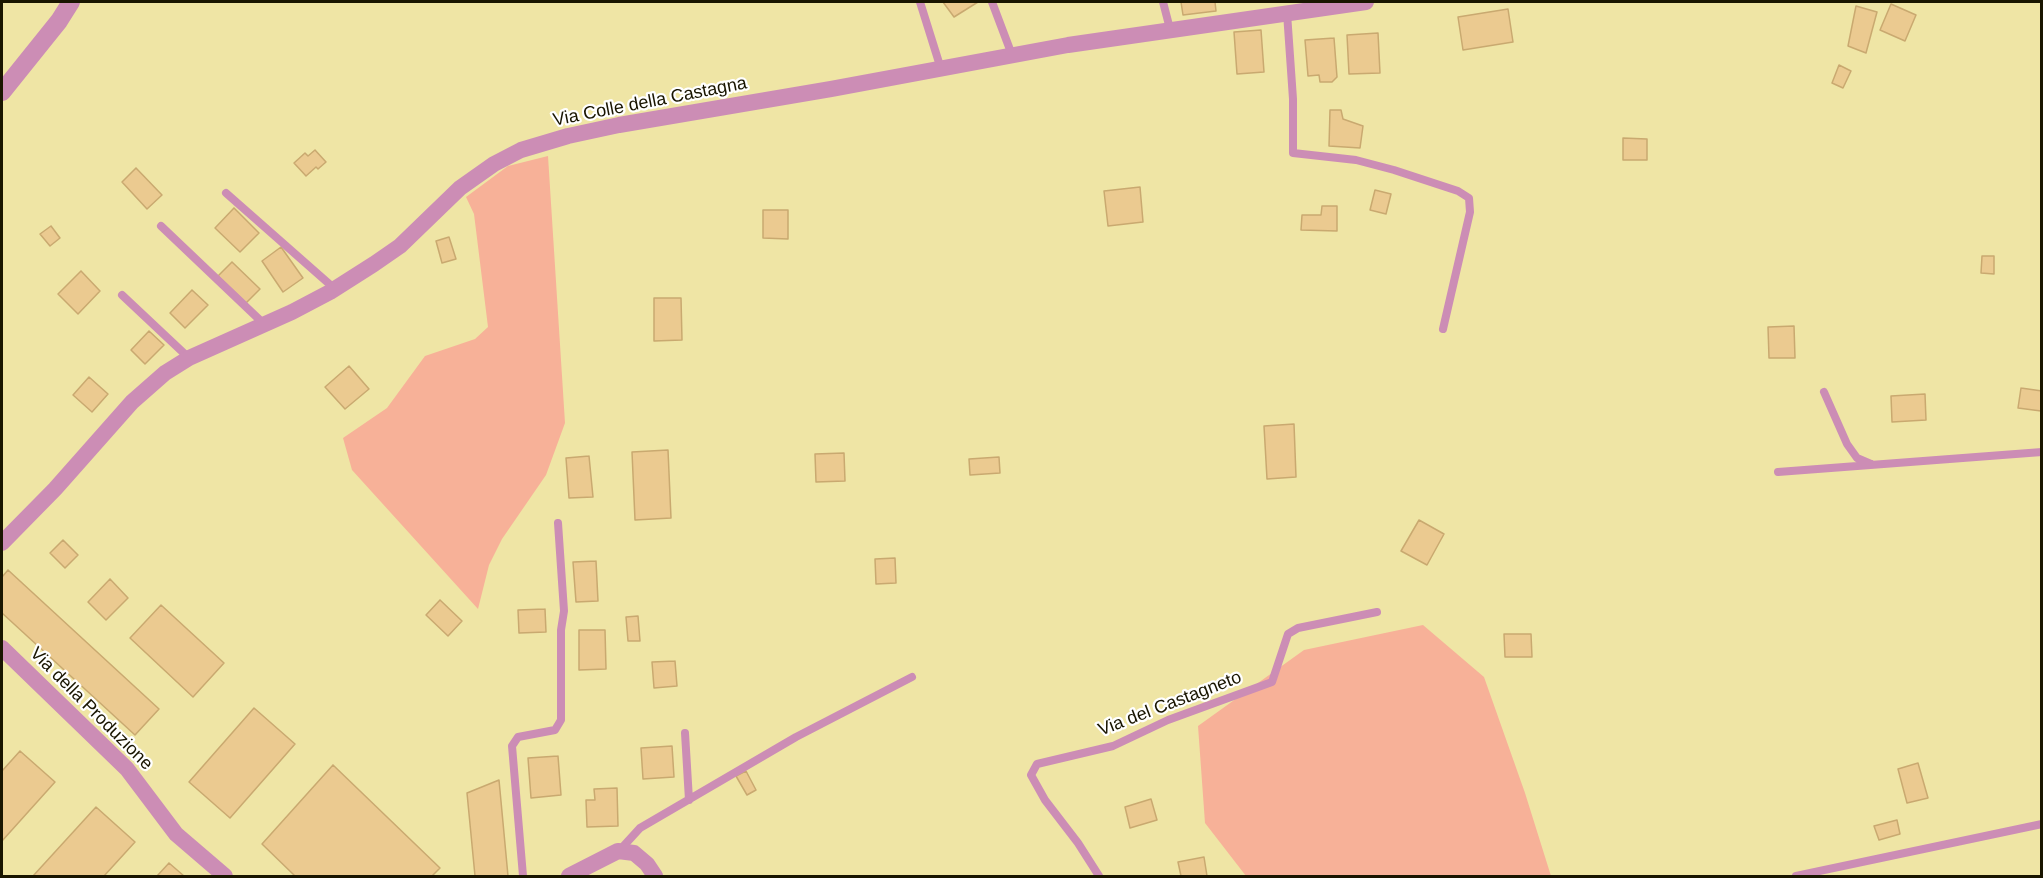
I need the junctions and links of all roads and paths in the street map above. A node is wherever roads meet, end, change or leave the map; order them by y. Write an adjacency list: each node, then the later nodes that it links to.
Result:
1 (71, 2): 10 (street)
2 (920, 2): 9 (lane)
3 (992, 2): 8 (lane)
4 (1163, 2): 7 (lane)
5 (1366, 2): 6 (street, Via Colle della Castagna)
6 (1287, 13): 7 (street, Via Colle della Castagna); 16 (lane)
7 (1170, 29): 8 (street, Via Colle della Castagna)
8 (1012, 56): 9 (street, Via Colle della Castagna)
9 (941, 69): 13 (street, Via Colle della Castagna)
10 (2, 92)
11 (226, 193): 13 (lane)
12 (161, 226): 15 (lane)
13 (335, 289): 15 (street, Via Colle della Castagna)
14 (122, 295): 17 (lane)
15 (264, 325): 17 (street, Via Colle della Castagna)
16 (1443, 329)
17 (189, 358): 23 (street, Via Colle della Castagna)
18 (1824, 392): 20 (lane)
19 (2042, 452): 20 (lane)
20 (1873, 465): 21 (lane)
21 (1778, 472)
22 (558, 523): 32 (lane)
23 (2, 543)
24 (1377, 612): 35 (lane, Via del Castagneto)
25 (2, 648): 31 (street, Via della Produzione)
26 (912, 677): 28 (lane)
27 (685, 733): 28 (lane)
28 (689, 800): 30 (lane)
29 (2042, 824): 36 (lane)
30 (618, 851): 33 (street); 34 (street)
31 (225, 876)
32 (523, 876)
33 (569, 876)
34 (655, 876)
35 (1099, 876)
36 (1796, 876)

